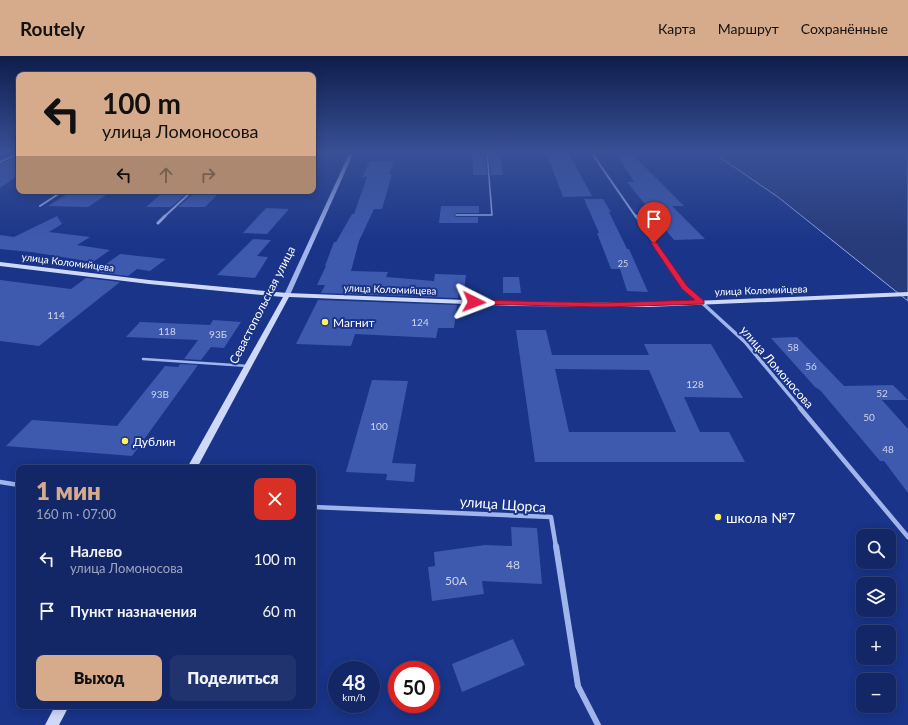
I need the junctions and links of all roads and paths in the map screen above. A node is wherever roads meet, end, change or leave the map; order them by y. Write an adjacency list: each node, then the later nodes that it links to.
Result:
1 (338, 183): 11 (street, Севастопольская улица)
2 (489, 183): 7 (lane)
3 (613, 183): 12 (street, улица Ломоносова)
4 (58, 194): 6 (street)
5 (189, 194): 8 (street)
6 (40, 206)
7 (456, 215)
8 (158, 223)
9 (0, 264): 11 (main road, улица Коломийцева)
10 (908, 294): 12 (main road, улица Коломийцева)
11 (287, 295): 12 (main road, улица Коломийцева); 14 (main road, Севастопольская улица)
12 (701, 302): 19 (street, улица Ломоносова)
13 (143, 359): 14 (lane)
14 (248, 366): 15 (main road, Севастопольская улица)
15 (194, 465)
16 (0, 482): 17 (street)
17 (16, 485)
18 (316, 507): 22 (street, улица Щорса)
19 (908, 537)
20 (60, 709): 21 (main road)
21 (52, 725)
22 (598, 725)

